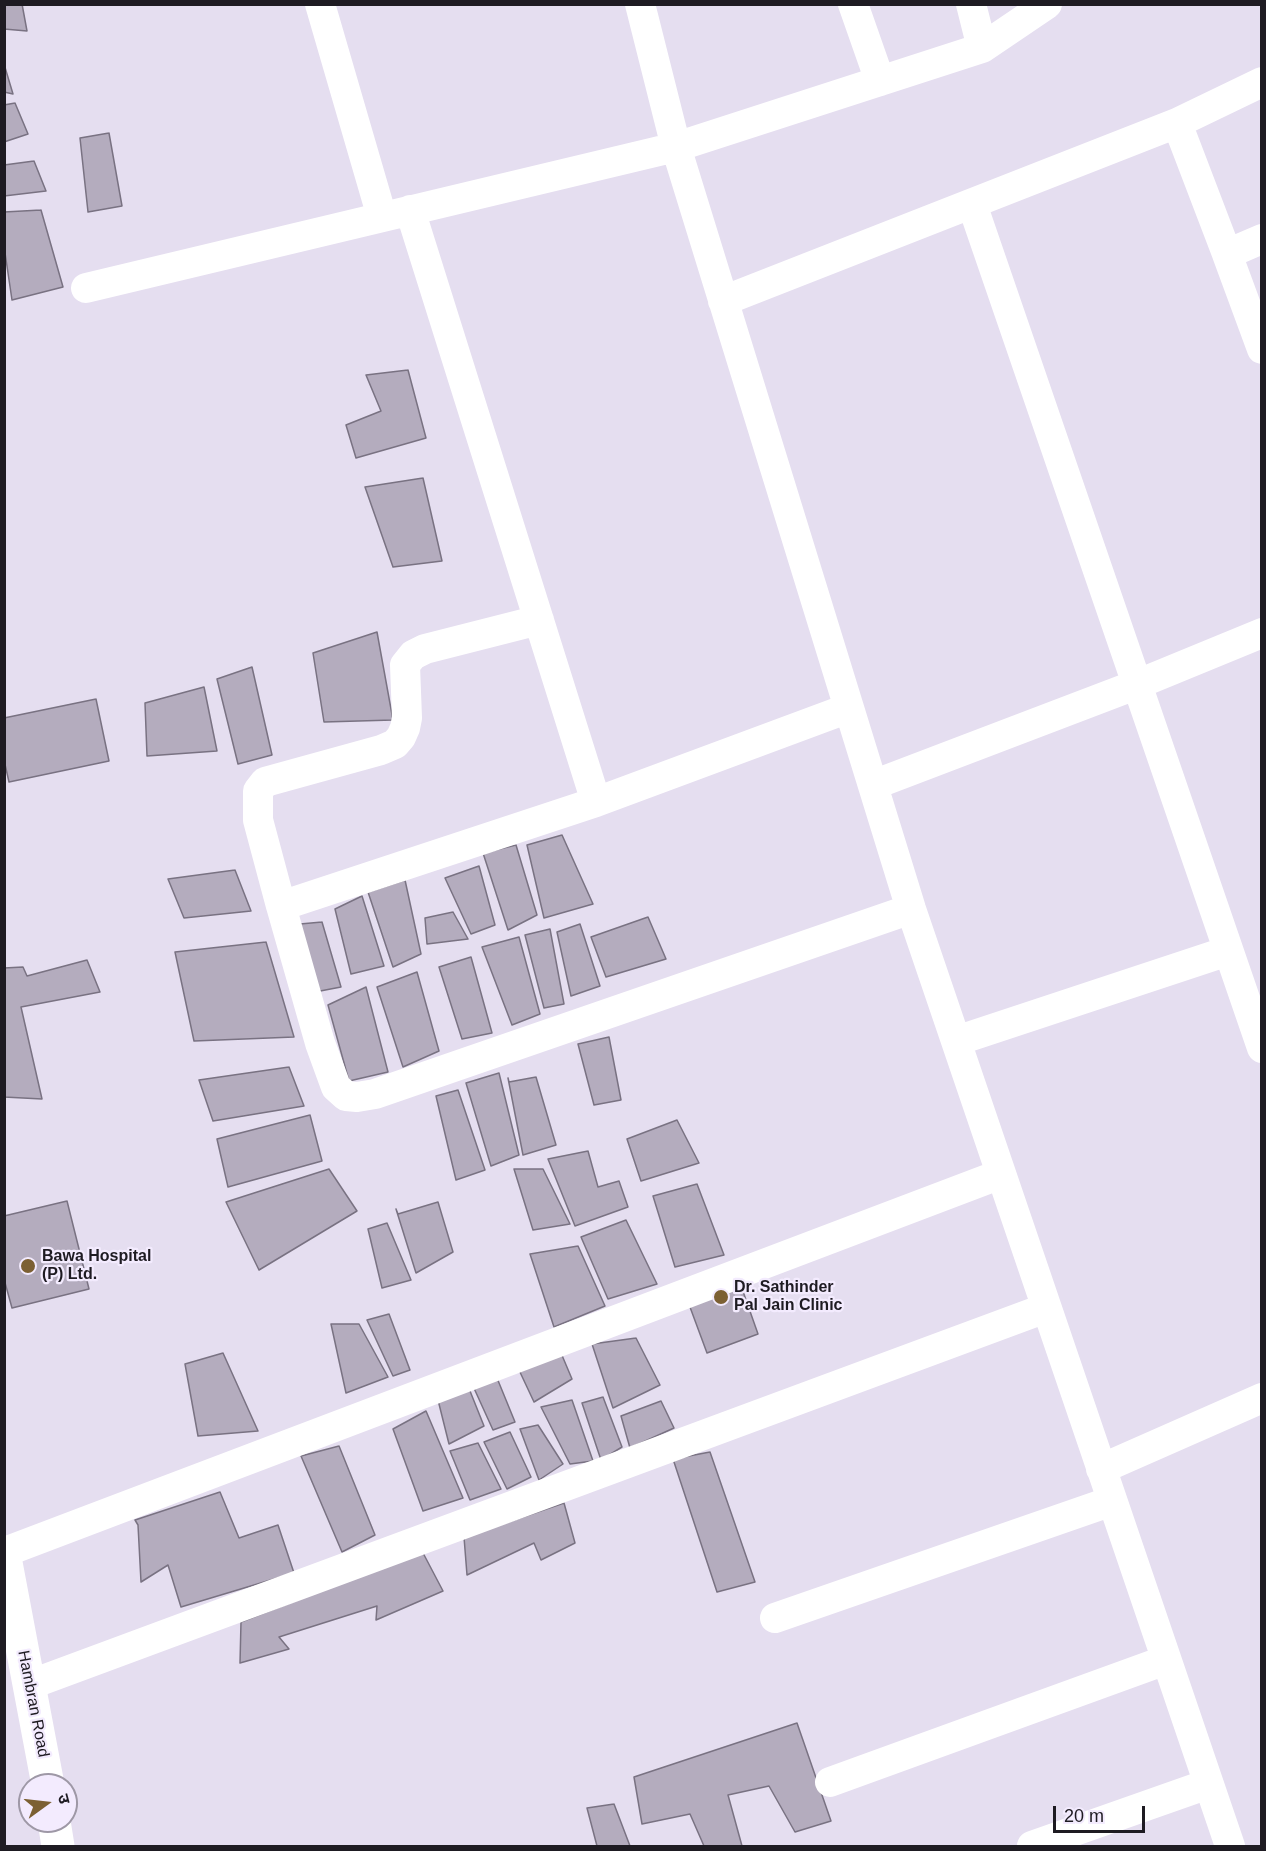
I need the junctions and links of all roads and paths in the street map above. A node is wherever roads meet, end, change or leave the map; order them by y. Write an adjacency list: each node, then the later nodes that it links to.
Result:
1 (320, 4): 12 (street)
2 (640, 4): 10 (street)
3 (853, 4): 7 (street)
4 (971, 4): 6 (street)
5 (1047, 4): 6 (street)
6 (982, 48): 7 (street)
7 (880, 81): 10 (street)
8 (1262, 82): 9 (street)
9 (1177, 123): 11 (street); 14 (street)
10 (676, 147): 12 (street); 16 (street)
11 (972, 204): 16 (street); 20 (street)
12 (396, 214): 15 (street); 18 (street)
13 (1262, 239): 14 (street)
14 (1227, 254): 17 (street)
15 (86, 288)
16 (723, 301): 21 (street)
17 (1262, 349)
18 (539, 620): 23 (street); 24 (street)
19 (1262, 633): 20 (street)
20 (1138, 684): 22 (street); 26 (street)
21 (849, 708): 22 (street); 23 (street)
22 (873, 785): 25 (street)
23 (596, 802): 24 (street)
24 (281, 906): 25 (street)
25 (911, 909): 27 (street)
26 (1228, 951): 27 (street); 28 (street)
27 (956, 1041): 29 (street)
28 (1262, 1048)
29 (1001, 1174): 30 (street); 34 (street)
30 (1046, 1308): 32 (street); 37 (street)
31 (1262, 1398): 32 (street)
32 (1101, 1469): 33 (street)
33 (1112, 1502): 35 (street); 36 (street)
34 (4, 1552): 37 (main road, Hambran Road)
35 (775, 1618)
36 (1166, 1660): 39 (street); 40 (street)
37 (29, 1685): 38 (main road, Hambran Road)
38 (46, 1773)
39 (830, 1782)
40 (1208, 1784): 41 (street); 42 (street)
41 (1032, 1846)
42 (1230, 1846)

